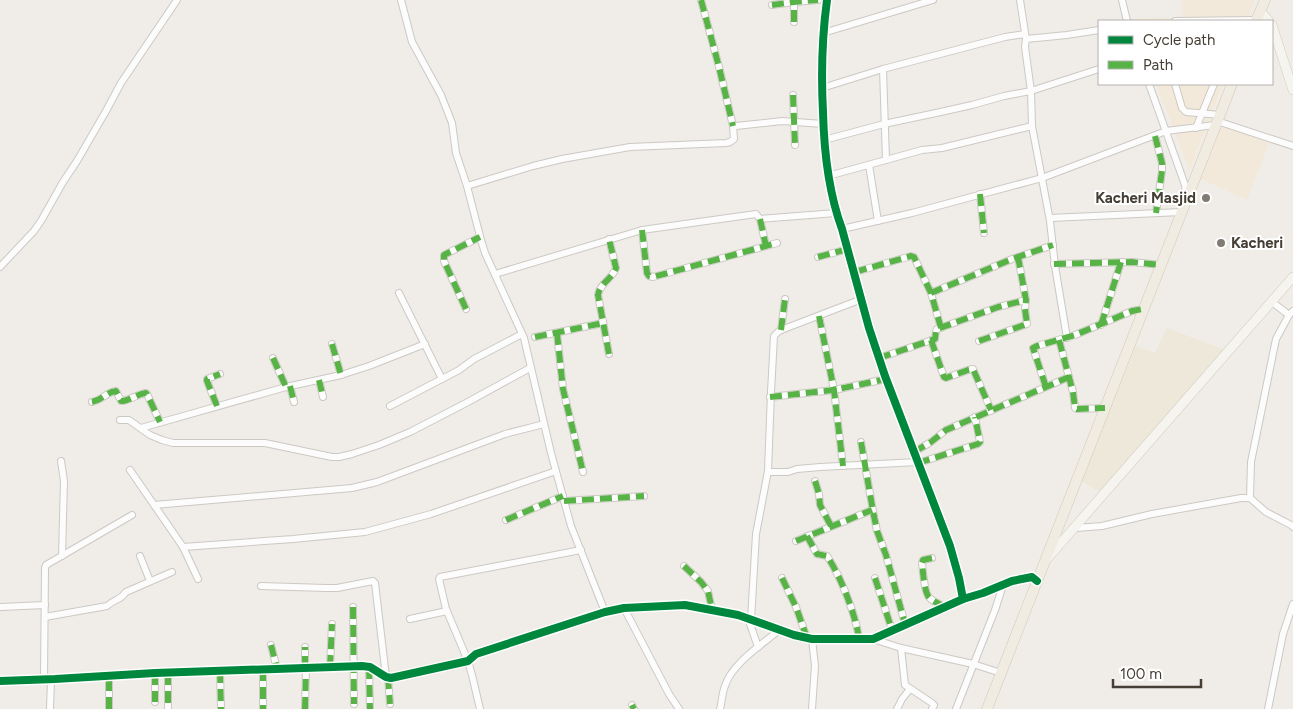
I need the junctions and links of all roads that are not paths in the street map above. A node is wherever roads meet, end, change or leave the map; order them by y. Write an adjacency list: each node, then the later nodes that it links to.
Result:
1 (177, 0): 70 (street)
2 (401, 0): 47 (street)
3 (701, 0): 35 (street)
4 (818, 0): 10 (street)
5 (827, 0): 18 (street)
6 (933, 0): 18 (street)
7 (1020, 0): 19 (street)
8 (1122, 0): 13 (street)
9 (1264, 0): 12 (main road)
10 (794, 2): 11 (street); 15 (street)
11 (772, 5)
12 (1258, 18): 14 (street)
13 (1127, 20)
14 (1203, 20)
15 (794, 22)
16 (1273, 27): 27 (main road)
17 (1098, 30): 19 (street)
18 (823, 33): 26 (street)
19 (1026, 36): 20 (street); 28 (street)
20 (883, 69): 26 (street); 34 (street)
21 (1098, 69): 28 (street)
22 (1149, 85): 38 (street)
23 (1175, 85): 30 (street)
24 (1214, 85): 30 (street)
25 (1232, 85): 31 (main road)
26 (822, 88): 33 (street)
27 (1293, 90)
28 (1030, 91): 34 (street); 36 (street)
29 (793, 95): 32 (street)
30 (1202, 114): 31 (street); 37 (street)
31 (1217, 120): 37 (street); 42 (street); 49 (main road)
32 (794, 122): 33 (street); 35 (street); 41 (street)
33 (823, 124): 40 (street)
34 (884, 124): 40 (street); 43 (street)
35 (733, 126): 47 (street)
36 (1032, 126): 43 (street); 46 (street)
37 (1196, 128): 38 (street)
38 (1166, 131): 39 (street); 49 (street)
39 (1155, 136): 46 (street); 52 (street)
40 (824, 140): 45 (street)
41 (795, 145)
42 (1293, 146)
43 (886, 160): 44 (street)
44 (870, 165): 45 (street); 55 (street)
45 (828, 176): 51 (street)
46 (1042, 178): 48 (street); 53 (street)
47 (467, 186): 59 (street)
48 (980, 194): 55 (street); 58 (street)
49 (1186, 200): 50 (main road)
50 (1182, 212): 52 (street); 69 (main road)
51 (836, 213): 54 (street); 56 (street)
52 (1156, 213): 53 (street)
53 (1050, 218): 62 (street)
54 (760, 219): 57 (street); 63 (street)
55 (878, 220): 56 (street)
56 (842, 229): 64 (street)
57 (642, 230): 60 (street); 63 (street)
58 (984, 233)
59 (480, 237): 72 (street); 80 (street)
60 (609, 239): 72 (street); 84 (street)
61 (777, 243): 63 (street)
62 (1052, 245): 66 (street); 68 (street)
63 (766, 246)
64 (848, 249): 65 (street); 71 (street)
65 (818, 257)
66 (1018, 257): 74 (street); 78 (street)
67 (1121, 262): 68 (street); 69 (street); 85 (street)
68 (1054, 264): 91 (street)
69 (1161, 265): 81 (main road)
70 (0, 267)
71 (854, 272): 74 (street); 77 (street)
72 (495, 274): 89 (street)
73 (1293, 277): 79 (main road)
74 (932, 293): 86 (street)
75 (399, 294): 96 (street)
76 (785, 299): 87 (street)
77 (862, 299): 83 (street); 99 (street)
78 (1026, 300): 86 (street); 94 (street)
79 (1272, 302): 82 (street); 143 (main road)
80 (466, 309)
81 (1144, 309): 85 (street); 116 (main road)
82 (1291, 313): 136 (street)
83 (819, 316): 87 (street); 109 (street)
84 (604, 323): 88 (street); 97 (street)
85 (1101, 325): 91 (street)
86 (941, 328): 92 (street)
87 (781, 330): 110 (street)
88 (556, 333): 90 (street); 131 (street)
89 (522, 334): 100 (street); 104 (street)
90 (535, 337)
91 (1067, 338): 93 (street)
92 (931, 340): 99 (street); 117 (street)
93 (1059, 340): 103 (street); 108 (street)
94 (979, 341)
95 (332, 344): 102 (street)
96 (424, 344): 102 (street); 104 (street)
97 (609, 354)
98 (273, 358): 107 (street)
99 (879, 358): 105 (street)
100 (530, 368): 121 (street); 122 (street)
101 (220, 374): 114 (street)
102 (341, 375): 106 (street)
103 (1069, 377): 108 (street); 116 (street)
104 (442, 379): 115 (street)
105 (886, 379): 109 (street); 124 (street)
106 (319, 380): 107 (street); 111 (street)
107 (288, 387): 113 (street); 114 (street)
108 (1046, 387): 117 (street)
109 (834, 390): 110 (street); 128 (street)
110 (770, 396): 132 (street)
111 (323, 397)
112 (92, 402): 120 (street)
113 (294, 402)
114 (217, 406): 120 (street)
115 (390, 406)
116 (1105, 408): 151 (main road)
117 (991, 410): 118 (street)
118 (975, 417): 124 (street); 126 (street)
119 (120, 420): 122 (street)
120 (160, 422): 122 (street)
121 (544, 424): 130 (street); 137 (street)
122 (140, 428)
123 (861, 442): 127 (street)
124 (914, 452): 126 (street)
125 (62, 461): 148 (street)
126 (918, 463): 127 (street); 161 (street)
127 (864, 465): 128 (street); 138 (street)
128 (843, 466): 132 (street)
129 (130, 470): 137 (street)
130 (556, 471): 135 (street); 146 (street)
131 (583, 472)
132 (768, 472): 173 (street)
133 (815, 481): 141 (street)
134 (644, 496): 135 (street)
135 (564, 498): 140 (street); 147 (street)
136 (1250, 498): 142 (street); 143 (street)
137 (154, 504): 146 (street)
138 (872, 510): 141 (street); 175 (street)
139 (132, 515): 148 (street)
140 (506, 520)
141 (831, 526): 144 (street)
142 (1293, 527)
143 (1076, 528): 151 (main road)
144 (807, 536): 145 (street); 179 (street)
145 (796, 541)
146 (183, 547): 156 (street)
147 (581, 550): 169 (street); 170 (street)
148 (62, 556): 163 (street)
149 (140, 556): 157 (street)
150 (932, 558): 165 (street)
151 (1044, 562): 158 (main road)
152 (684, 566): 168 (street)
153 (172, 572): 157 (street)
154 (782, 578): 178 (street)
155 (875, 578): 177 (street)
156 (198, 579)
157 (150, 581): 171 (street)
158 (1037, 581): 159 (street); 196 (main road)
159 (1003, 584): 161 (street); 186 (street)
160 (261, 586): 198 (street)
161 (964, 599): 165 (street)
162 (1293, 604): 220 (street)
163 (45, 606): 164 (street); 171 (street)
164 (0, 607)
165 (945, 607): 175 (street)
166 (353, 608): 187 (street)
167 (624, 608): 168 (street); 170 (street); 213 (street)
168 (712, 610): 173 (street)
169 (447, 611): 172 (street); 185 (street)
170 (605, 612): 185 (street)
171 (45, 617): 199 (street)
172 (410, 619)
173 (749, 619): 176 (street); 183 (street)
174 (332, 624): 188 (street)
175 (905, 624): 177 (street)
176 (779, 630): 178 (street); 183 (street)
177 (892, 630): 180 (street)
178 (810, 638): 179 (street); 215 (street)
179 (859, 638): 180 (street)
180 (873, 639): 184 (street)
181 (271, 645): 192 (street)
182 (306, 647): 190 (street)
183 (758, 647): 214 (street)
184 (901, 648): 186 (street); 201 (street)
185 (468, 661): 198 (street); 212 (street)
186 (973, 664): 196 (street); 218 (street)
187 (354, 666): 188 (street); 189 (street); 203 (street)
188 (330, 667): 190 (street)
189 (369, 667): 198 (street); 211 (street)
190 (306, 668): 192 (street); 210 (street)
191 (263, 669): 192 (street); 193 (street); 209 (street)
192 (278, 669)
193 (220, 671): 195 (street); 208 (street)
194 (155, 673): 195 (street); 197 (street); 202 (street)
195 (168, 673): 207 (street)
196 (1001, 673): 219 (main road)
197 (109, 676): 199 (street); 206 (street)
198 (387, 677): 204 (street)
199 (47, 679): 200 (street); 205 (street)
200 (0, 681)
201 (910, 689): 216 (street); 217 (street)
202 (155, 702)
203 (354, 704)
204 (390, 704)
205 (50, 709)
206 (109, 709)
207 (168, 709)
208 (221, 709)
209 (263, 709)
210 (305, 709)
211 (370, 709)
212 (480, 709)
213 (679, 709)
214 (720, 709)
215 (812, 709)
216 (897, 709)
217 (932, 709)
218 (956, 709)
219 (987, 709)
220 (1268, 709)

